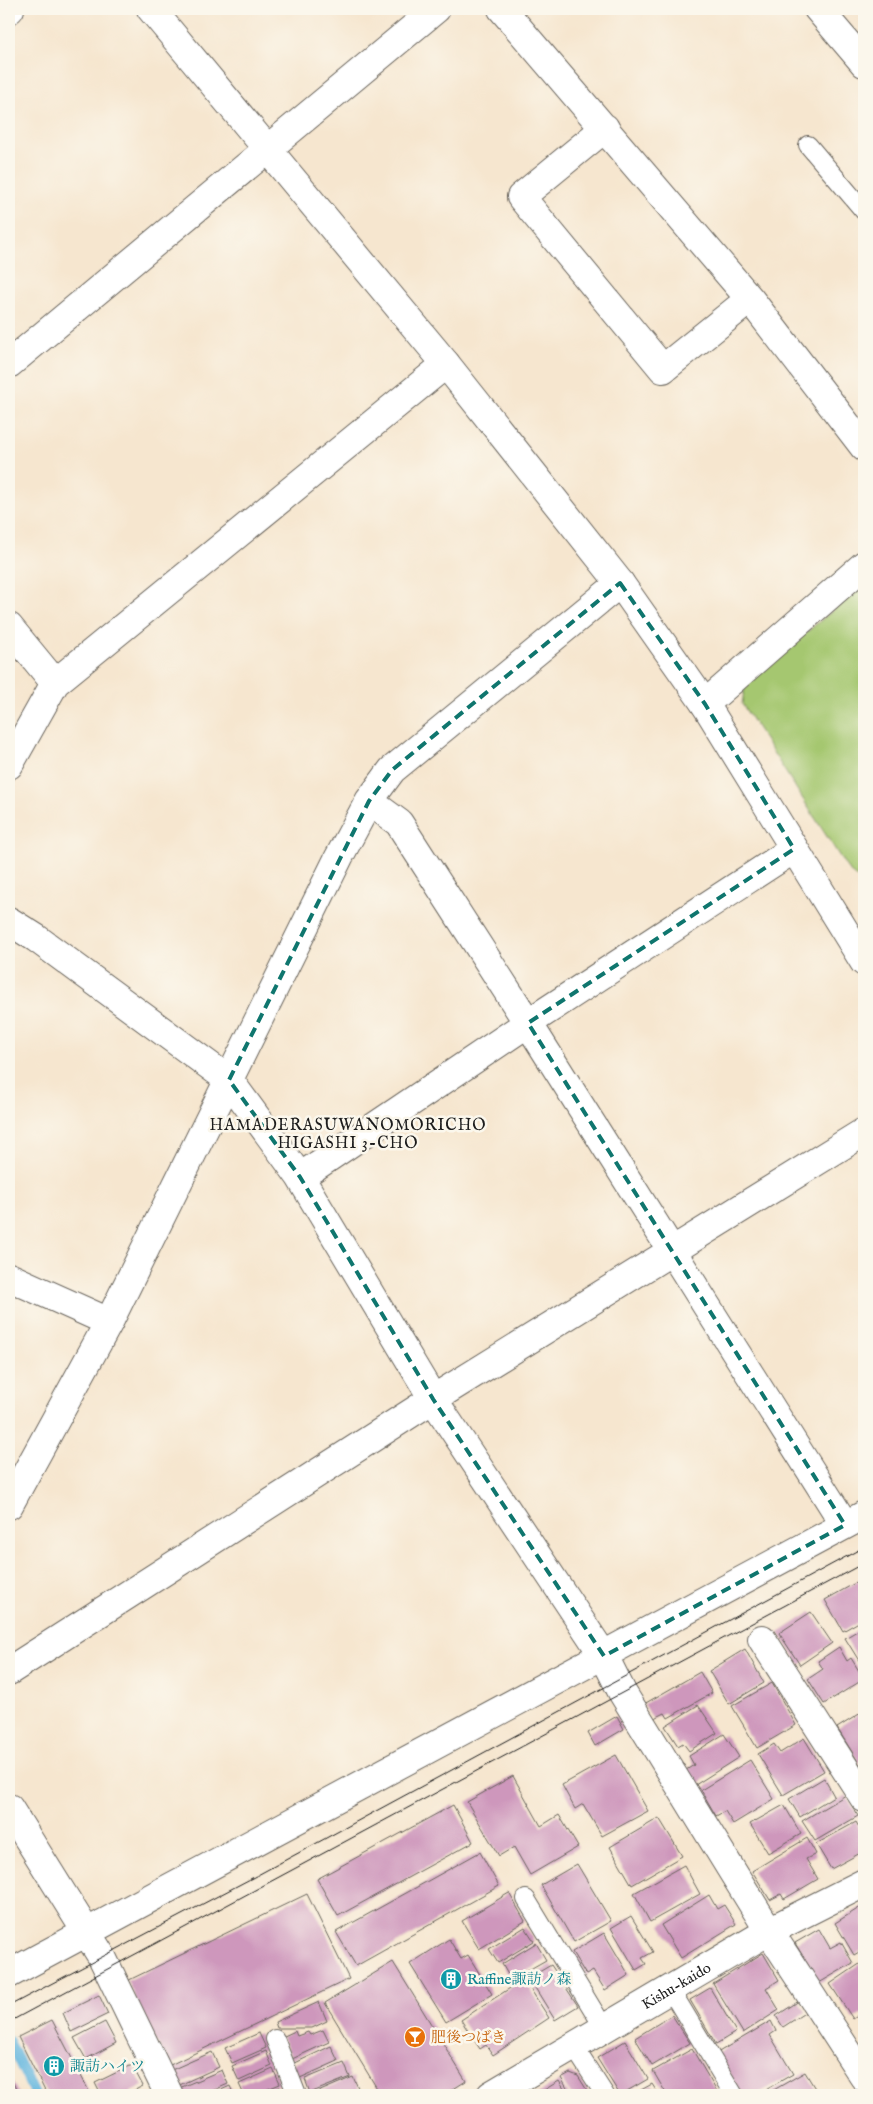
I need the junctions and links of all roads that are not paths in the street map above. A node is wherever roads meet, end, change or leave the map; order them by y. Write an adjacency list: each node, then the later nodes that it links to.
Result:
1 (151, 9): 8 (street)
2 (436, 9): 8 (street)
3 (502, 9): 6 (street)
4 (818, 9): 5 (street)
5 (864, 63)
6 (605, 128): 10 (street); 10 (street)
7 (808, 145): 9 (lane)
8 (266, 149): 11 (street); 12 (street)
9 (864, 212)
10 (750, 299): 13 (street)
11 (9, 364)
12 (446, 364): 15 (street); 17 (street)
13 (864, 447)
14 (864, 565): 18 (street)
15 (620, 583): 18 (street); 20 (street)
16 (9, 627): 17 (street)
17 (55, 683): 19 (street)
18 (705, 704): 21 (street)
19 (9, 765)
20 (369, 801): 24 (street); 25 (street)
21 (794, 849): 23 (street); 24 (street)
22 (9, 921): 25 (street)
23 (864, 962)
24 (528, 1023): 27 (street); 28 (street)
25 (229, 1080): 27 (street); 30 (street)
26 (864, 1132): 28 (street)
27 (300, 1176): 31 (street)
28 (672, 1251): 31 (street); 33 (street)
29 (9, 1277): 30 (street)
30 (109, 1322): 32 (street)
31 (433, 1399): 35 (street); 36 (street)
32 (9, 1505)
33 (855, 1520): 35 (street)
34 (762, 1639): 37 (street)
35 (604, 1656): 41 (street); 42 (street)
36 (9, 1671)
37 (864, 1798)
38 (9, 1808): 41 (street)
39 (864, 1883): 42 (street, Kishu-kaido)
40 (526, 1900): 45 (lane)
41 (86, 1930): 43 (street); 49 (street)
42 (769, 1931): 44 (street, Kishu-kaido); 48 (street)
43 (9, 1974)
44 (670, 1989): 45 (street, Kishu-kaido); 53 (lane)
45 (604, 2028): 47 (street, Kishu-kaido)
46 (274, 2039): 50 (lane)
47 (574, 2046): 51 (street, Kishu-kaido); 52 (lane)
48 (864, 2076)
49 (169, 2095)
50 (297, 2095)
51 (491, 2095)
52 (605, 2095)
53 (734, 2095)

